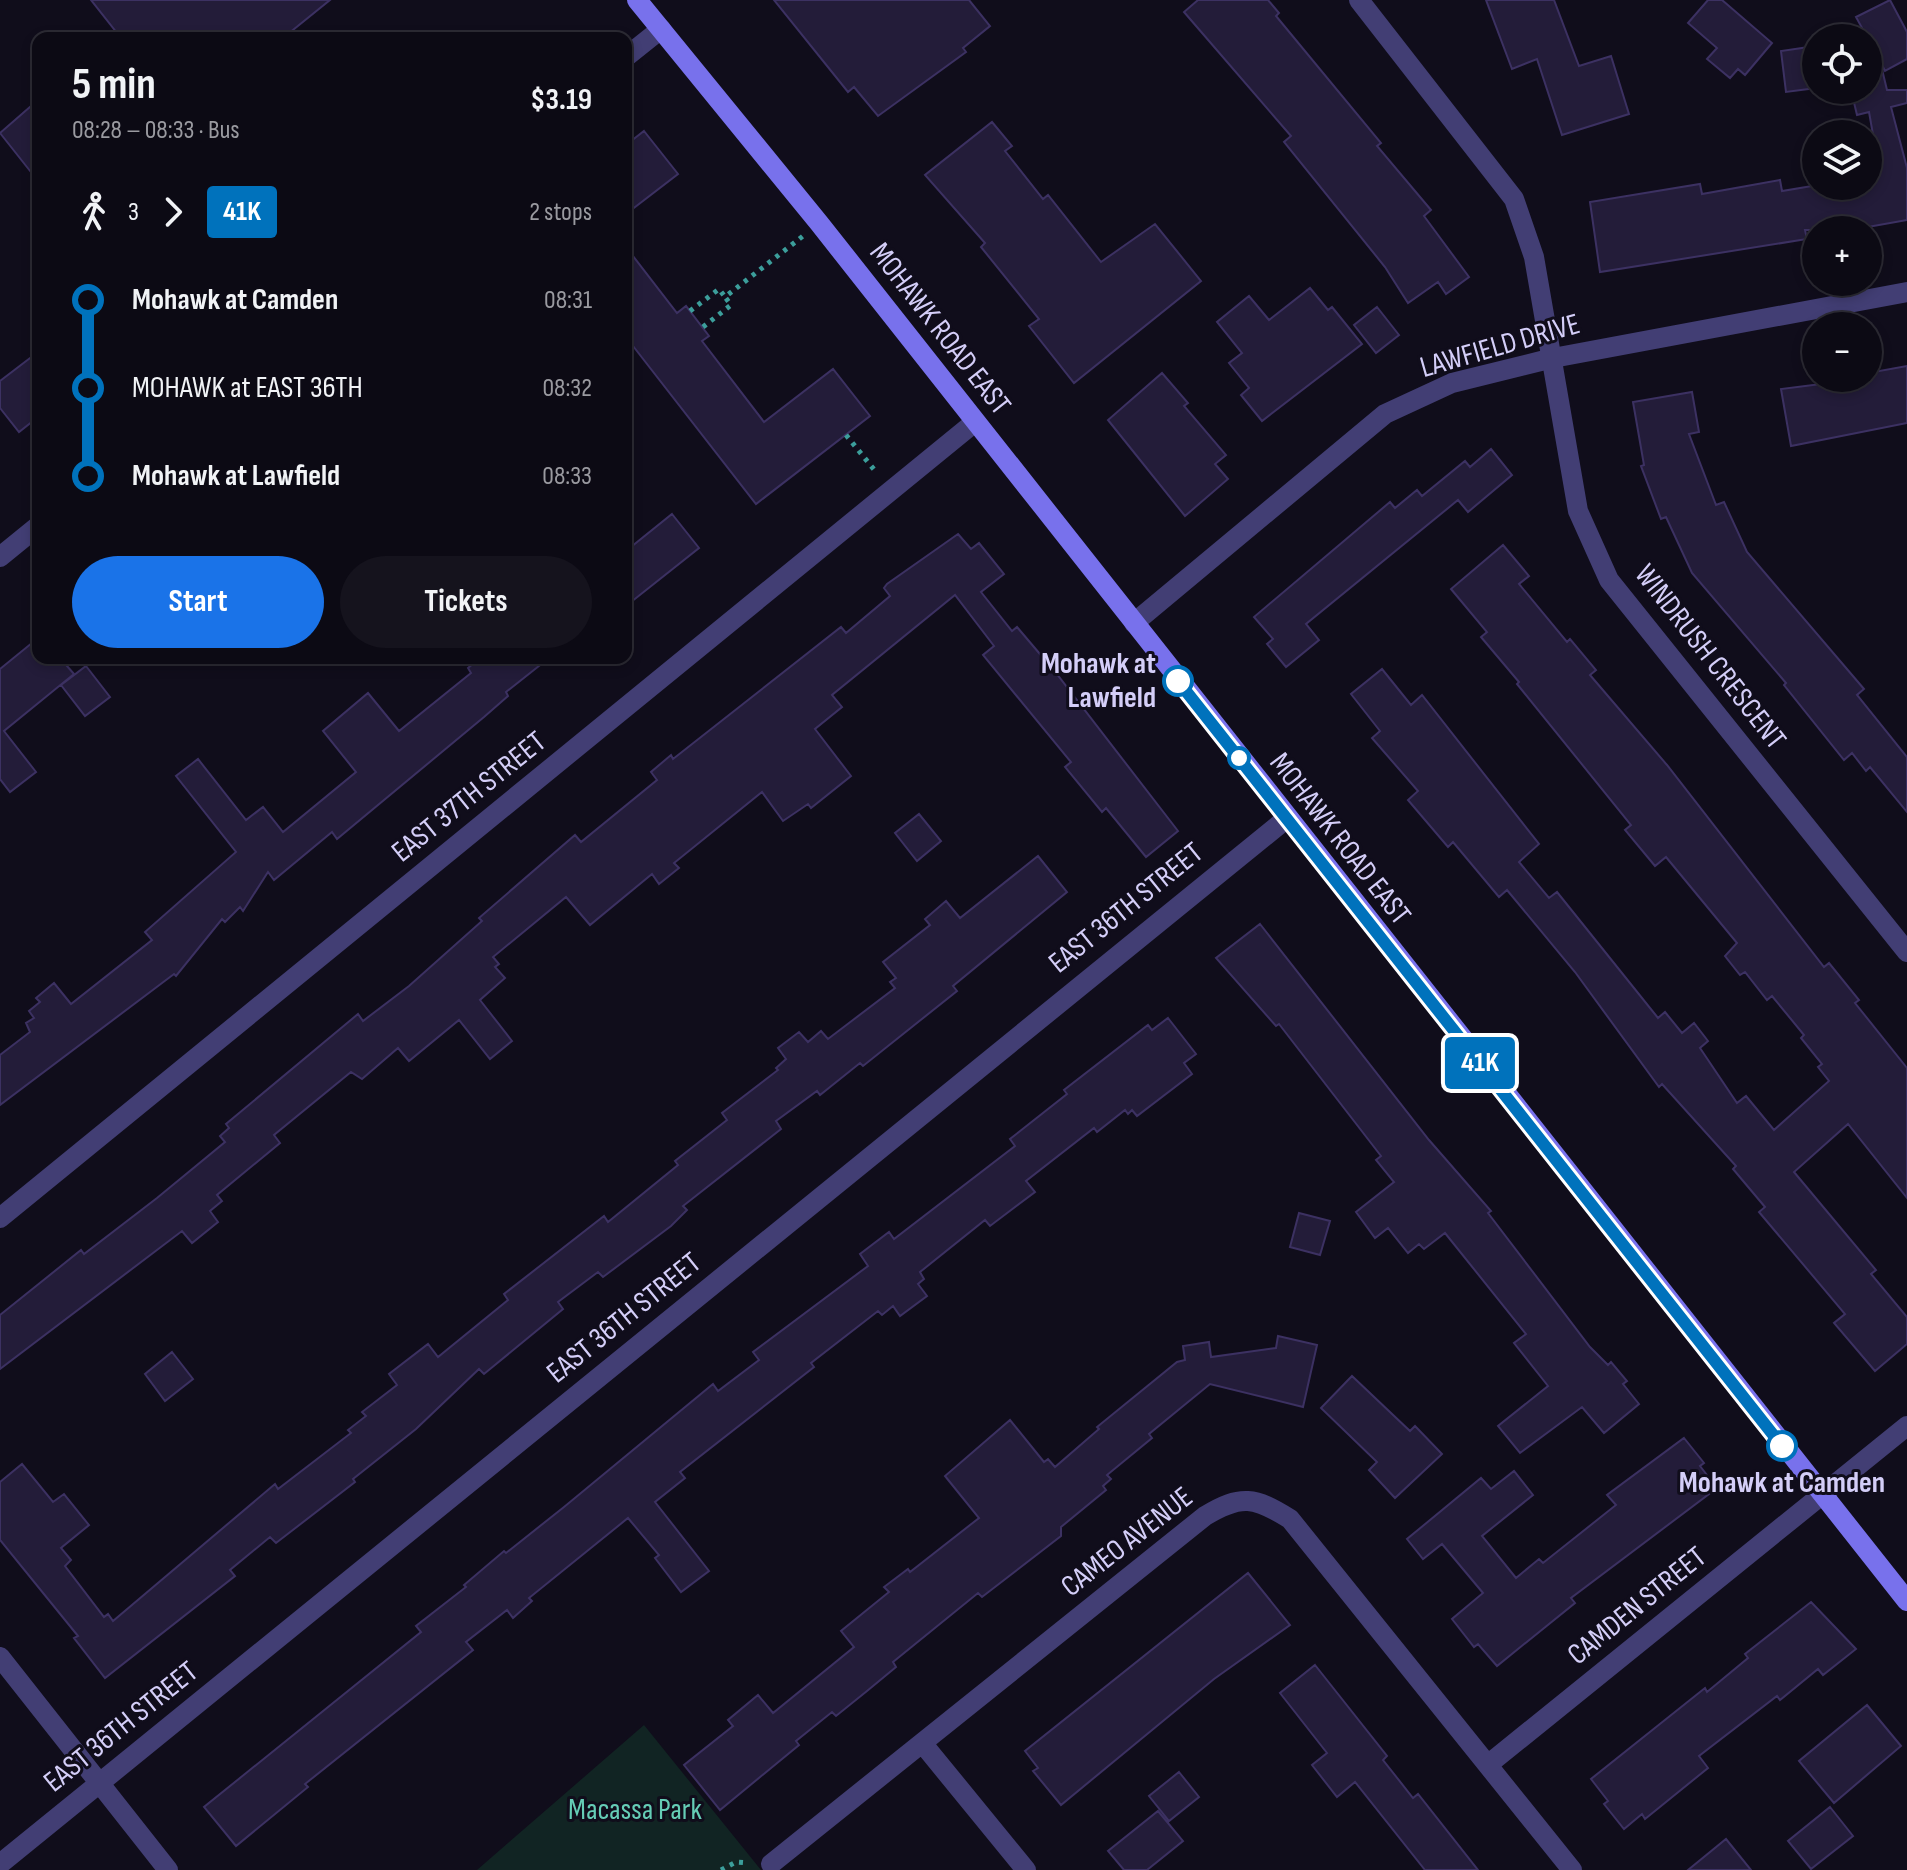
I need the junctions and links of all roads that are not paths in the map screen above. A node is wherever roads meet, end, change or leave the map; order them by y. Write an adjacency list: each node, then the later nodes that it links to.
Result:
1 (637, 0): 3 (main road, MOHAWK ROAD EAST)
2 (1359, 0): 6 (street, WINDRUSH CRESCENT)
3 (661, 29): 4 (street); 7 (main road, MOHAWK ROAD EAST)
4 (632, 52)
5 (1907, 292): 6 (street, LAWFIELD DRIVE)
6 (1553, 358): 10 (street, LAWFIELD DRIVE); 12 (street, WINDRUSH CRESCENT)
7 (975, 422): 10 (main road, MOHAWK ROAD EAST); 13 (street, EAST 37TH STREET)
8 (32, 531): 9 (street)
9 (0, 557)
10 (1134, 623): 11 (main road, MOHAWK ROAD EAST)
11 (1286, 819): 15 (main road, MOHAWK ROAD EAST); 20 (street, EAST 36TH STREET)
12 (1907, 952)
13 (0, 1218)
14 (1907, 1426): 15 (street, CAMDEN STREET)
15 (1822, 1496): 16 (main road, MOHAWK ROAD EAST); 19 (street, CAMDEN STREET)
16 (1907, 1601)
17 (0, 1657): 20 (street)
18 (923, 1744): 19 (street, CAMEO AVENUE); 22 (street, CAMEO AVENUE); 24 (street)
19 (1490, 1763): 25 (street, CAMEO AVENUE)
20 (98, 1784): 21 (street, EAST 36TH STREET); 23 (street)
21 (0, 1864)
22 (771, 1864)
23 (168, 1870)
24 (1026, 1870)
25 (1572, 1870)

